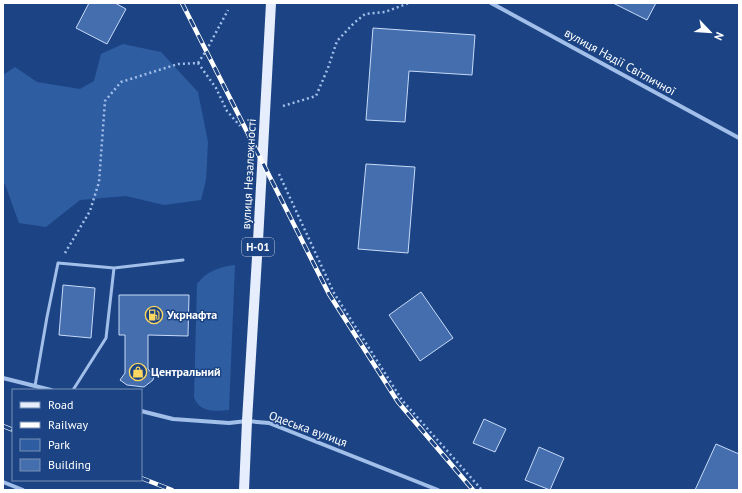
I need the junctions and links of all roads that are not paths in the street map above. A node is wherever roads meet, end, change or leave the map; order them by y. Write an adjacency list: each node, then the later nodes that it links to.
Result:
1 (271, 3): 11 (main road, вулиця Незалежності / Н-01)
2 (491, 3): 3 (street, вулиця Надії Світличної)
3 (739, 138)
4 (183, 260): 5 (lane)
5 (114, 268): 7 (lane); 9 (lane)
6 (3, 378): 7 (street)
7 (35, 386): 8 (street)
8 (47, 389)
9 (74, 389)
10 (142, 411): 11 (street, Одеська вулиця)
11 (247, 421): 14 (main road, вулиця Незалежності / Н-01); 15 (street, Одеська вулиця)
12 (3, 482): 13 (street)
13 (23, 490)
14 (244, 490)
15 (438, 490)

